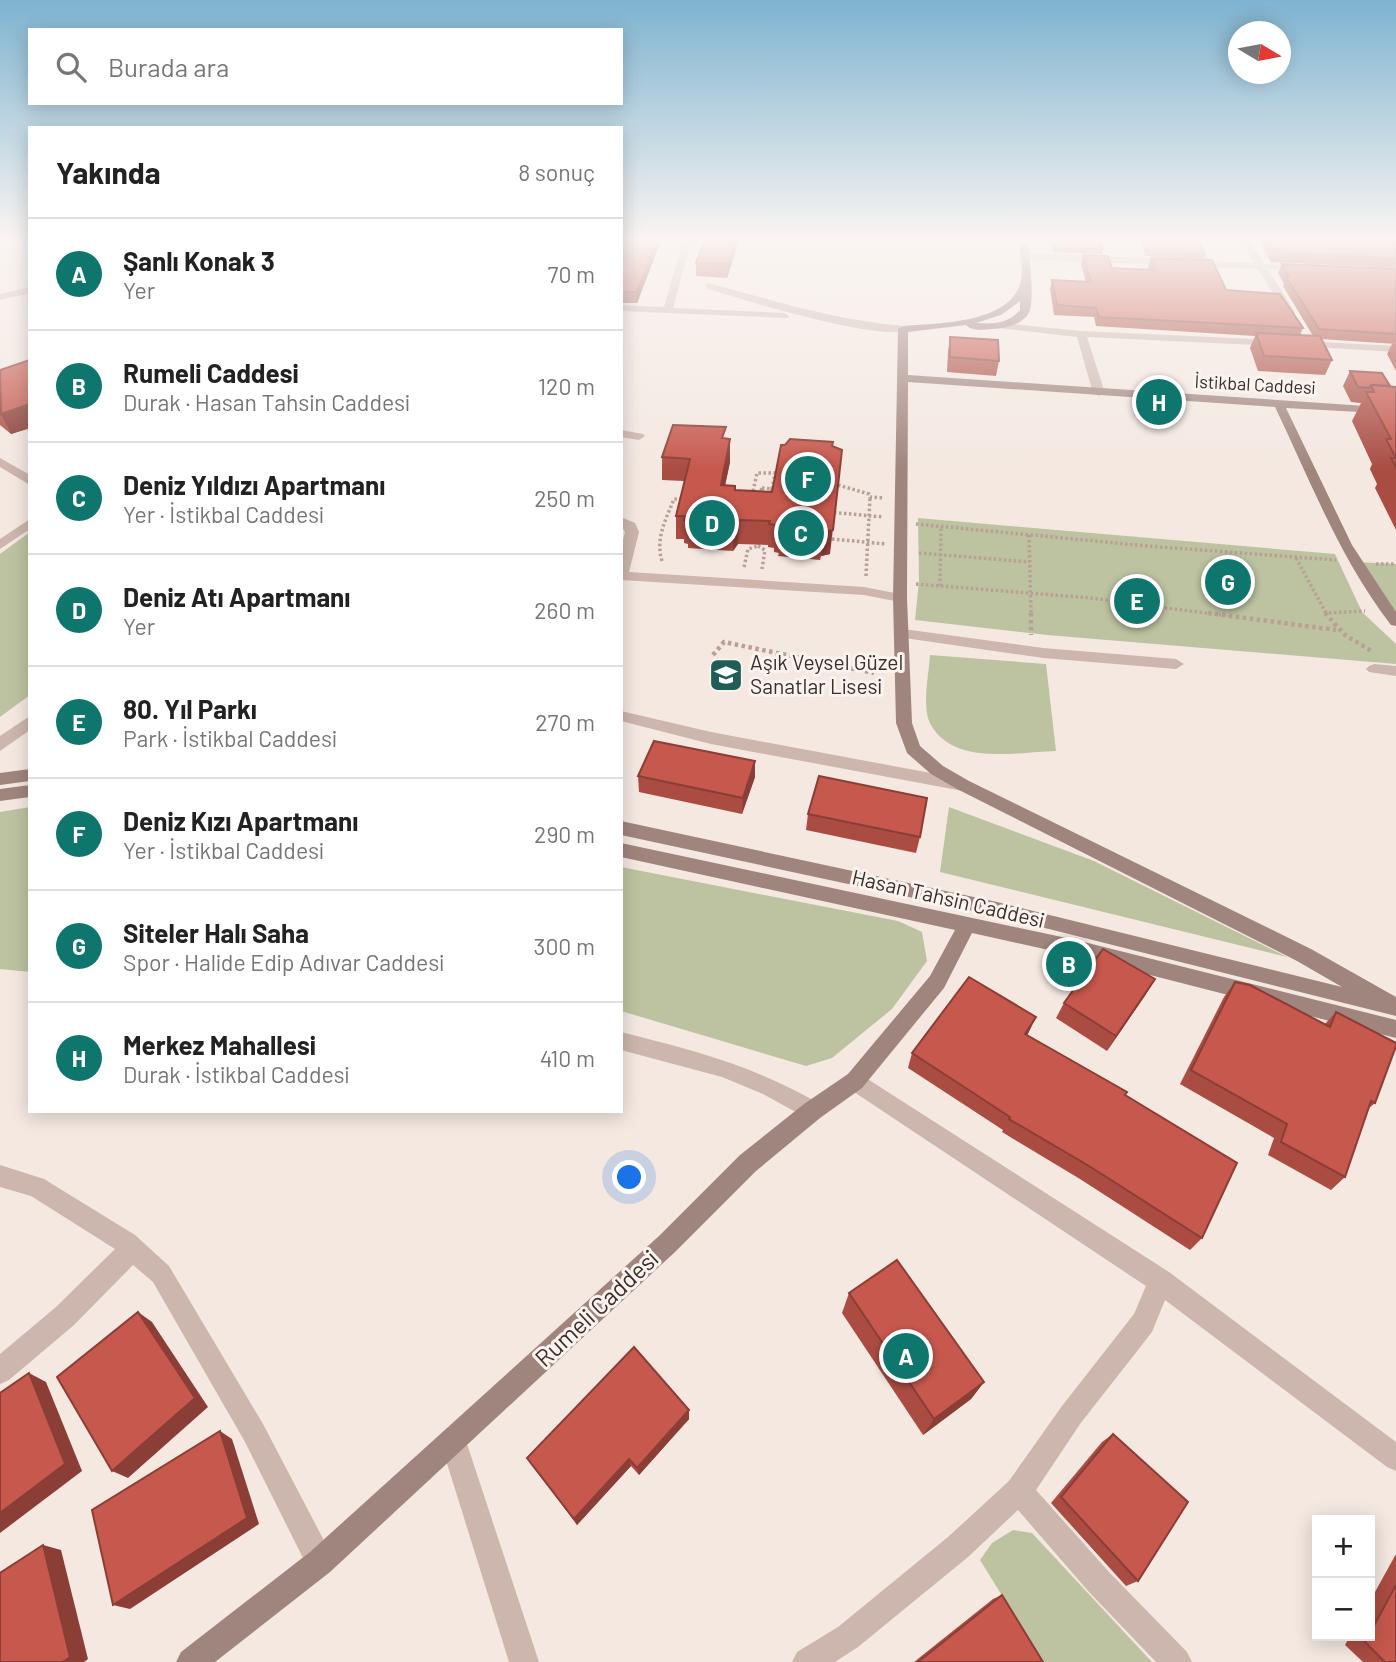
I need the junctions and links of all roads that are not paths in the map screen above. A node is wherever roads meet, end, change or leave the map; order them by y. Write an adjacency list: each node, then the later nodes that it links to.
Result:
1 (775, 316): 6 (street)
2 (807, 316): 6 (street)
3 (983, 316): 8 (street)
4 (1019, 316): 9 (street)
5 (1293, 316): 7 (street)
6 (815, 318): 10 (street)
7 (1297, 322)
8 (948, 325): 9 (street); 10 (street)
9 (1002, 326): 12 (street)
10 (903, 329): 17 (street)
11 (1304, 333): 15 (street)
12 (1081, 334): 13 (street); 18 (street)
13 (1284, 343)
14 (1298, 344): 15 (street)
15 (1311, 345): 16 (street)
16 (1396, 349)
17 (903, 378): 18 (street, İstikbal Caddesi); 30 (street)
18 (1100, 393): 19 (street, İstikbal Caddesi)
19 (1279, 404): 20 (street, İstikbal Caddesi); 31 (street)
20 (1396, 411)
21 (623, 433): 22 (street)
22 (639, 436)
23 (0, 462): 24 (street)
24 (28, 480)
25 (623, 523): 28 (street)
26 (28, 524): 27 (street)
27 (0, 545)
28 (623, 568)
29 (623, 576): 30 (street)
30 (905, 591): 32 (street)
31 (1396, 622)
32 (903, 634): 34 (street); 40 (street)
33 (1375, 662): 35 (street)
34 (1176, 664)
35 (1396, 671)
36 (623, 716): 40 (street)
37 (28, 723): 38 (street)
38 (0, 745)
39 (28, 776): 41 (street)
40 (963, 785): 46 (street)
41 (3, 789): 42 (street)
42 (28, 791)
43 (623, 828): 46 (street, Hasan Tahsin Caddesi)
44 (623, 850): 45 (street, Hasan Tahsin Caddesi)
45 (967, 924): 47 (street, Hasan Tahsin Caddesi); 49 (street, Rumeli Caddesi)
46 (1396, 1008)
47 (1396, 1029)
48 (623, 1042): 50 (street)
49 (855, 1082): 50 (street, Rumeli Caddesi); 53 (street)
50 (812, 1111): 55 (street, Rumeli Caddesi)
51 (0, 1176): 52 (street)
52 (133, 1248): 54 (street); 58 (street)
53 (1160, 1281): 56 (street); 57 (street)
54 (0, 1371)
55 (453, 1441): 58 (street, Rumeli Caddesi); 60 (street)
56 (1396, 1458)
57 (1019, 1492): 61 (street); 62 (street)
58 (320, 1562): 59 (street, Rumeli Caddesi)
59 (191, 1662)
60 (524, 1662)
61 (807, 1662)
62 (1177, 1662)

